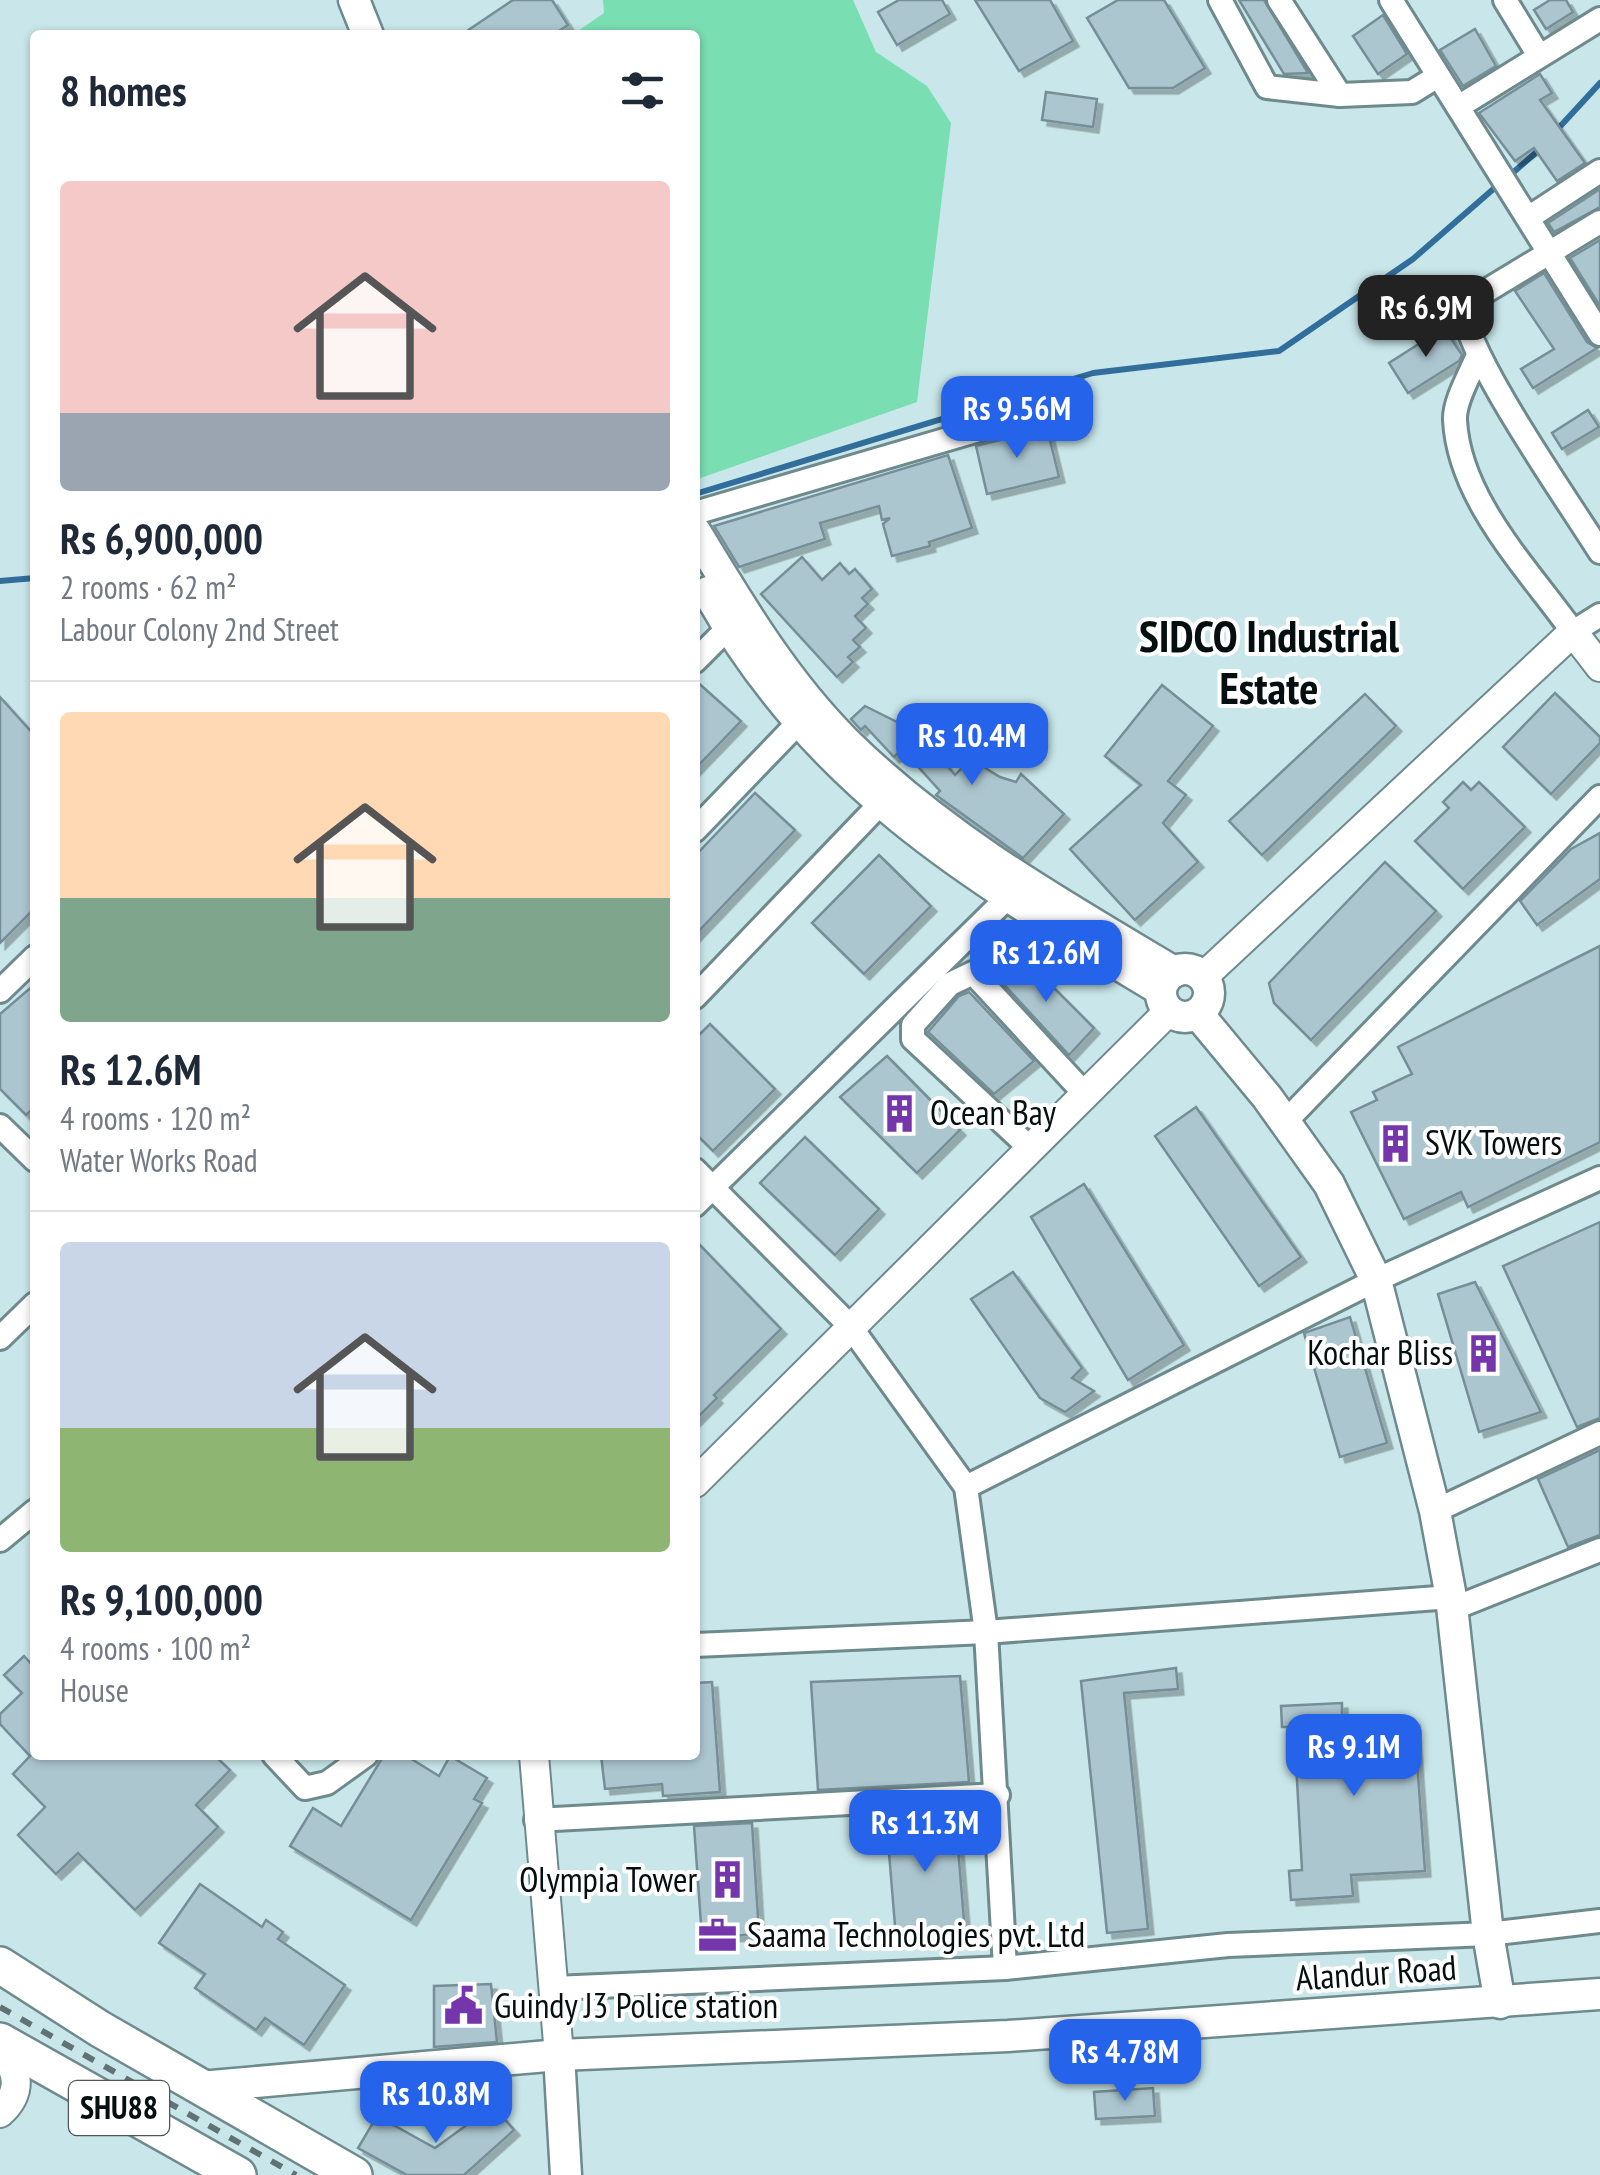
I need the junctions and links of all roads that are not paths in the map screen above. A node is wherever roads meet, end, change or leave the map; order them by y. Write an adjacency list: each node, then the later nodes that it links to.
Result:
1 (354, 0): 8 (main road)
2 (374, 0): 9 (main road)
3 (1220, 0): 12 (street)
4 (1280, 0): 12 (street)
5 (1391, 0): 11 (street)
6 (1505, 0): 10 (street)
7 (1600, 20): 10 (street)
8 (366, 30)
9 (386, 30)
10 (1538, 54): 13 (street)
11 (1438, 76): 12 (street); 13 (street)
12 (1340, 94)
13 (1458, 107): 15 (street)
14 (1600, 171): 15 (street)
15 (1528, 218): 17 (street)
16 (1600, 222): 17 (street)
17 (1550, 253): 18 (street); 19 (street)
18 (1600, 334)
19 (1478, 356): 22 (street); 26 (street)
20 (1064, 405): 21 (street)
21 (700, 512)
22 (1600, 552)
23 (703, 578): 25 (main road); 33 (main road)
24 (1600, 615): 26 (street)
25 (728, 628): 27 (street); 29 (main road)
26 (1574, 632): 28 (street); 38 (street)
27 (700, 656)
28 (1600, 667)
29 (800, 722): 31 (main road); 32 (street)
30 (1600, 796): 40 (street)
31 (879, 805): 33 (main road); 37 (street)
32 (700, 825)
33 (923, 826): 34 (main road); 38 (main road)
34 (1007, 898): 38 (main road); 46 (street)
35 (30, 962): 36 (street)
36 (0, 991)
37 (700, 992)
38 (1181, 993): 39 (street); 40 (main road)
39 (1085, 1094): 43 (street); 43 (street)
40 (1285, 1122): 48 (main road)
41 (0, 1126): 42 (street)
42 (30, 1144)
43 (1030, 1148): 50 (street)
44 (700, 1175): 46 (street)
45 (1600, 1178): 48 (street)
46 (713, 1187): 47 (street); 50 (street)
47 (700, 1200)
48 (1376, 1280): 54 (street); 55 (main road)
49 (30, 1309): 51 (street)
50 (850, 1326): 53 (street); 54 (street)
51 (0, 1338)
52 (1600, 1433): 55 (street)
53 (700, 1478)
54 (966, 1487): 60 (street)
55 (1434, 1511): 59 (main road)
56 (30, 1515): 57 (street)
57 (0, 1540)
58 (1600, 1550): 59 (street)
59 (1452, 1603): 60 (street); 68 (main road)
60 (986, 1632): 61 (street); 65 (street)
61 (700, 1645)
62 (279, 1760): 63 (street)
63 (359, 1760)
64 (534, 1760): 66 (street)
65 (998, 1795): 66 (street); 70 (street)
66 (536, 1820): 71 (street)
67 (1600, 1921): 68 (street)
68 (1488, 1934): 70 (street); 73 (main road)
69 (0, 1965): 77 (main road, SHU88)
70 (1006, 1968): 71 (street)
71 (554, 1988): 76 (street)
72 (1600, 1994): 73 (main road, Alandur Road)
73 (1500, 2003): 76 (main road, Alandur Road)
74 (0, 2041): 79 (main road, SHU88)
75 (0, 2050): 78 (street)
76 (559, 2055): 77 (main road, Alandur Road); 81 (main road)
77 (200, 2086): 80 (main road, SHU88)
78 (0, 2113)
79 (238, 2175)
80 (354, 2175)
81 (566, 2175)

